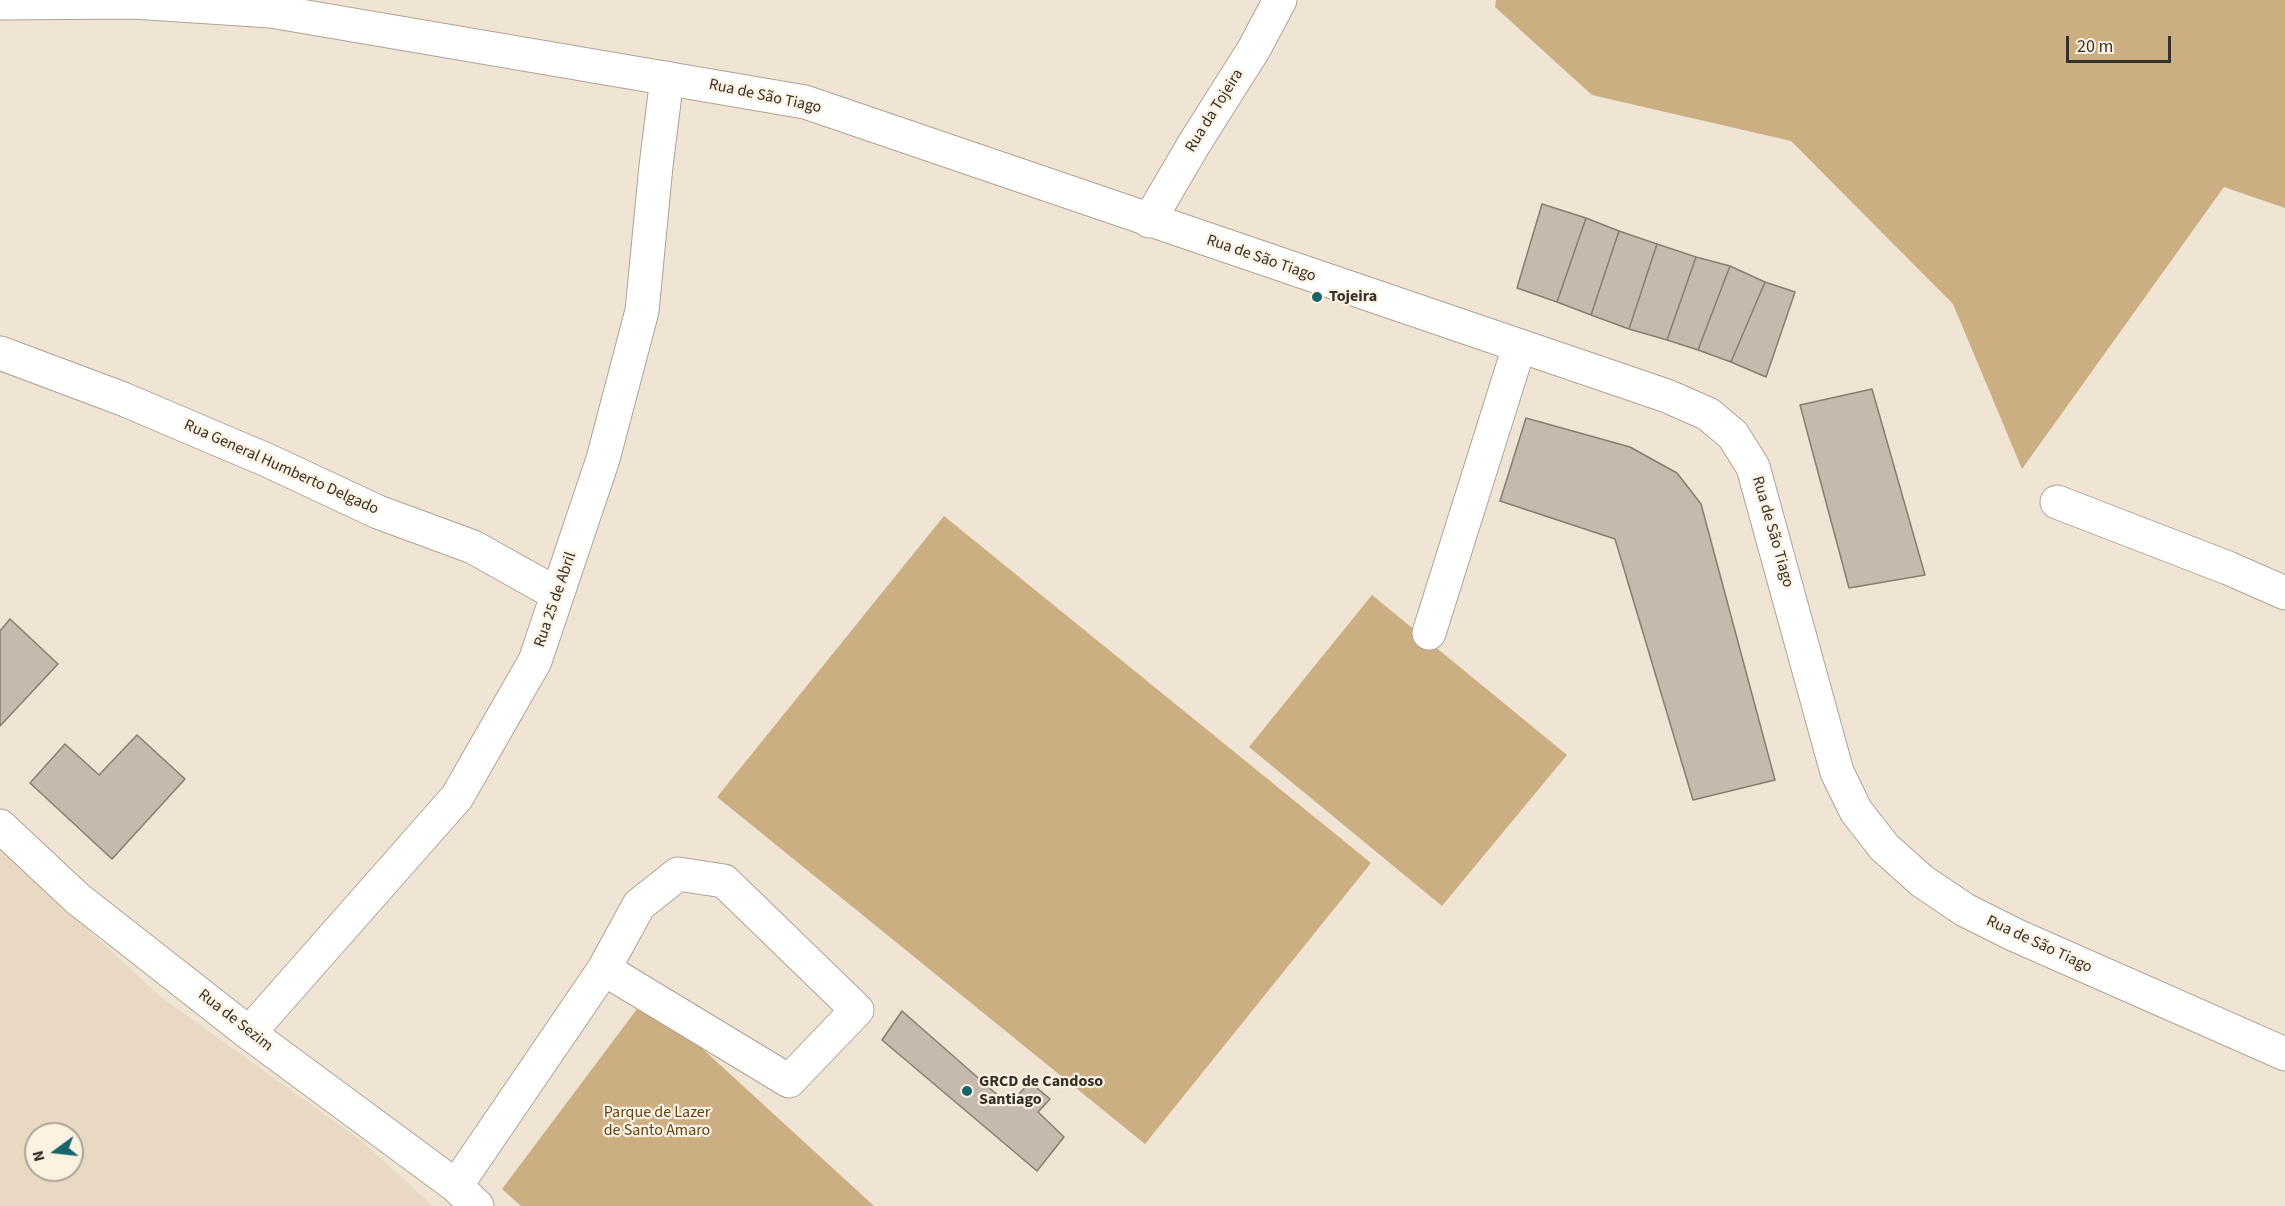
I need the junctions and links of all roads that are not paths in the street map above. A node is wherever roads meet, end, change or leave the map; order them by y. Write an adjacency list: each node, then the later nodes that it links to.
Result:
1 (1280, 0): 4 (street, Rua da Tojeira)
2 (0, 3): 3 (street, Rua de São Tiago)
3 (667, 78): 4 (street, Rua de São Tiago); 9 (street, Rua 25 de Abril)
4 (1149, 220): 5 (street, Rua de São Tiago)
5 (1519, 347): 10 (street); 14 (street, Rua de São Tiago)
6 (0, 353): 9 (street, Rua General Humberto Delgado)
7 (2057, 502): 8 (street)
8 (2285, 593)
9 (557, 594): 13 (street, Rua 25 de Abril)
10 (1429, 633)
11 (0, 826): 13 (street, Rua de Sezim)
12 (604, 969): 12 (street); 15 (street)
13 (249, 1033): 15 (street, Rua de Sezim)
14 (2285, 1054)
15 (467, 1196)

